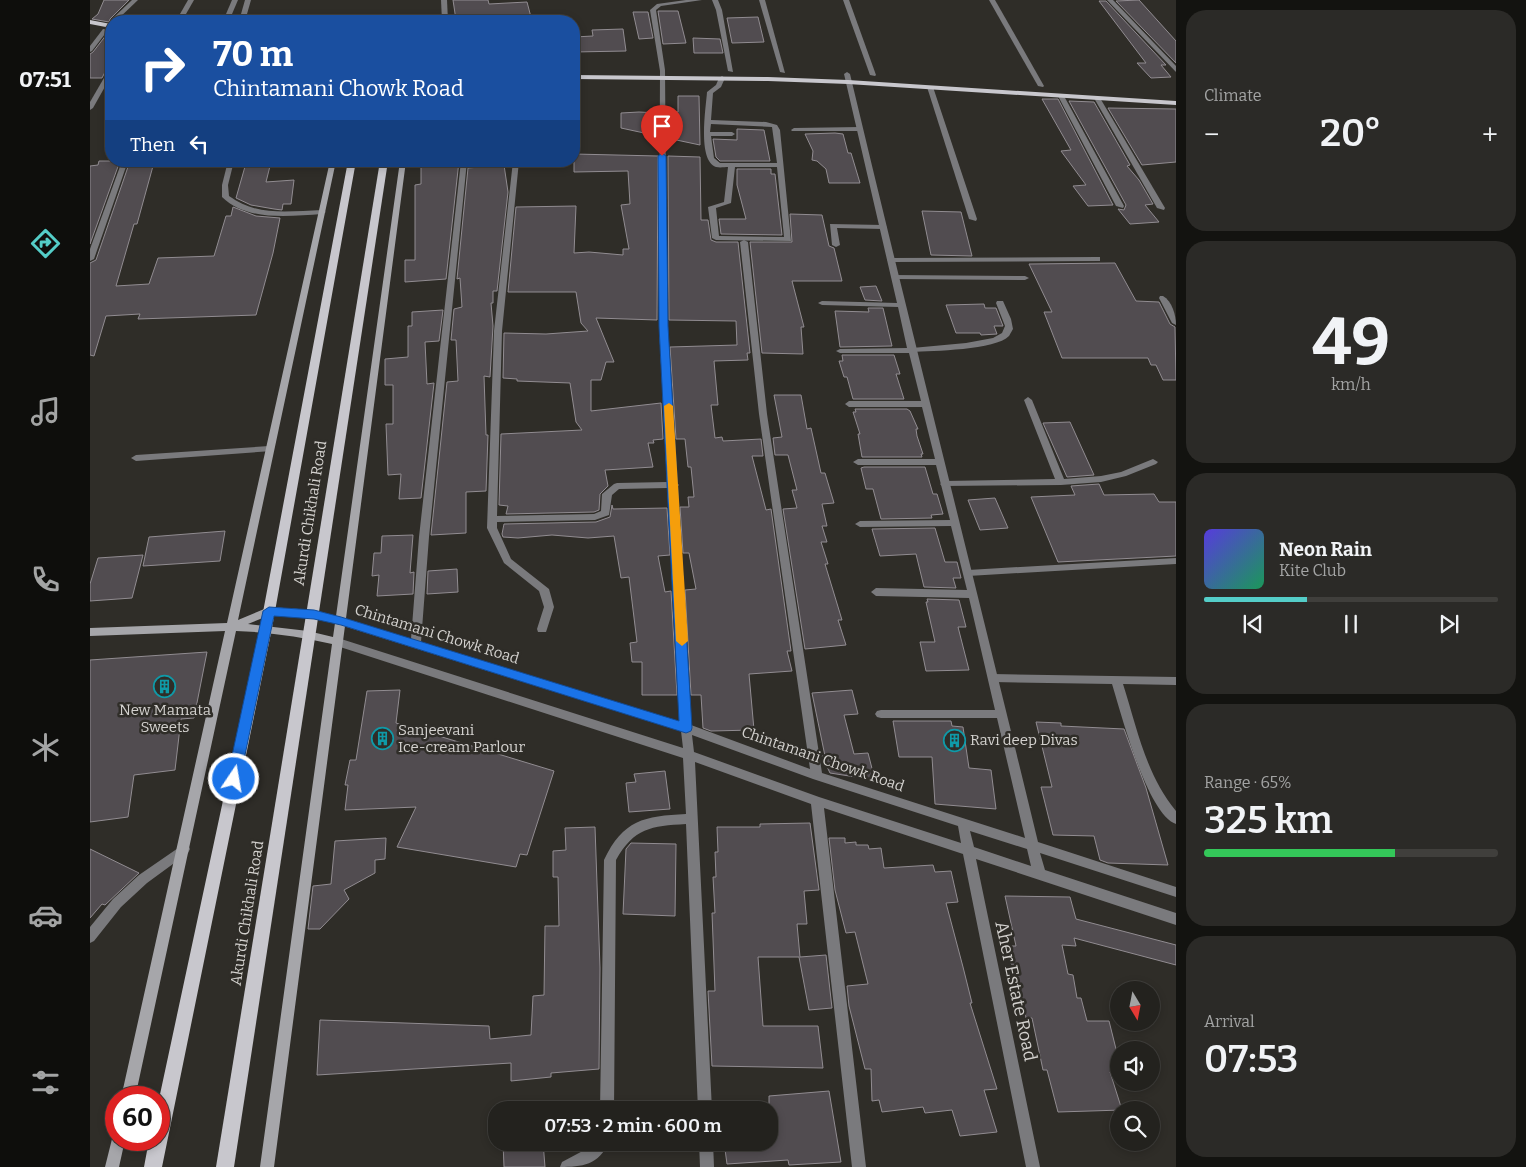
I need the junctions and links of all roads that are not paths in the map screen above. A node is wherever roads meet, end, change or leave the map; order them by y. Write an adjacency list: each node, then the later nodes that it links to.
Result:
1 (135, 0): 12 (street)
2 (190, 0): 13 (street)
3 (235, 0): 14 (street)
4 (248, 0): 15 (street)
5 (444, 0): 16 (street)
6 (699, 0): 27 (street)
7 (715, 0): 25 (street)
8 (762, 0): 26 (street)
9 (846, 0): 28 (street)
10 (992, 0): 33 (street)
11 (1110, 0): 24 (street)
12 (121, 15)
13 (182, 15)
14 (229, 15)
15 (244, 15)
16 (445, 15)
17 (90, 22): 18 (main road)
18 (105, 25)
19 (105, 26): 20 (main road)
20 (90, 28)
21 (105, 32): 22 (street)
22 (90, 50)
23 (580, 70): 27 (main road)
24 (1176, 70)
25 (731, 71): 26 (main road); 27 (main road)
26 (783, 72): 31 (main road)
27 (662, 74): 29 (main road); 30 (main road); 84 (street)
28 (873, 75): 31 (main road); 33 (main road)
29 (580, 76)
30 (722, 78): 31 (main road); 40 (street)
31 (848, 78): 34 (main road); 42 (street)
32 (105, 82): 39 (street)
33 (1041, 86): 35 (main road)
34 (930, 87): 36 (main road); 58 (street)
35 (1176, 95)
36 (1060, 96): 37 (main road); 55 (street)
37 (1097, 98): 38 (main road); 56 (street)
38 (1176, 103)
39 (90, 108)
40 (708, 122): 43 (street); 46 (street)
41 (794, 130): 42 (street)
42 (860, 130): 59 (street)
43 (707, 134): 44 (street); 45 (street)
44 (732, 134)
45 (732, 165): 46 (street); 46 (street)
46 (780, 166)
47 (123, 167): 62 (street)
48 (230, 167): 57 (street)
49 (332, 167): 57 (street)
50 (351, 167): 92 (main road, Akurdi Chikhali Road)
51 (383, 167): 93 (main road, Akurdi Chikhali Road)
52 (402, 167): 94 (street)
53 (463, 167): 101 (street)
54 (515, 167): 85 (street)
55 (1120, 206)
56 (1161, 208)
57 (322, 212): 77 (street)
58 (974, 219)
59 (884, 227): 61 (street); 64 (street)
60 (744, 242): 109 (street)
61 (836, 245)
62 (90, 259)
63 (1097, 259): 64 (street)
64 (891, 260): 65 (street)
65 (895, 277): 66 (street); 70 (street)
66 (1025, 278)
67 (1164, 298): 71 (street)
68 (822, 303): 70 (street)
69 (1000, 303): 72 (street)
70 (901, 304): 72 (street)
71 (1176, 323)
72 (912, 350): 73 (street); 76 (street)
73 (840, 351)
74 (1028, 400): 82 (street)
75 (849, 404): 76 (street)
76 (925, 404): 80 (street)
77 (269, 449): 78 (street); 95 (street)
78 (136, 458)
79 (858, 462): 80 (street)
80 (940, 462): 83 (street)
81 (1153, 462): 82 (street)
82 (1061, 482): 83 (street)
83 (945, 484): 86 (street)
84 (674, 485): 85 (street); 107 (street)
85 (492, 519): 97 (street)
86 (955, 523): 87 (street); 89 (street)
87 (860, 524)
88 (1176, 561): 89 (street)
89 (968, 573): 91 (street)
90 (876, 592): 91 (street)
91 (973, 594): 102 (street)
92 (269, 611): 93 (street, Chintamani Chowk Road); 95 (street, Chintamani Chowk Road); 96 (main road, Akurdi Chikhali Road)
93 (314, 614): 94 (street, Chintamani Chowk Road); 99 (main road, Akurdi Chikhali Road)
94 (341, 621): 100 (street); 101 (street, Chintamani Chowk Road)
95 (230, 627): 96 (street); 98 (street); 115 (street)
96 (266, 628): 99 (street); 122 (main road, Akurdi Chikhali Road)
97 (542, 630)
98 (90, 632)
99 (311, 634): 100 (street); 131 (main road, Akurdi Chikhali Road)
100 (338, 642): 108 (street); 132 (street)
101 (416, 644): 107 (street, Chintamani Chowk Road)
102 (993, 678): 103 (street); 106 (street)
103 (1116, 680): 104 (street); 112 (street)
104 (1176, 681)
105 (881, 714): 106 (street)
106 (1001, 714): 114 (street)
107 (686, 728): 108 (street); 109 (street, Chintamani Chowk Road)
108 (689, 755): 110 (street); 111 (street)
109 (817, 776): 113 (street, Chintamani Chowk Road)
110 (817, 801): 116 (street); 135 (street)
111 (692, 819): 123 (street); 124 (street)
112 (1176, 819)
113 (964, 823): 114 (street, Chintamani Chowk Road); 116 (street, Aher Estate Road)
114 (1032, 845): 117 (street); 118 (street, Chintamani Chowk Road)
115 (184, 849): 120 (street); 121 (street)
116 (968, 850): 117 (street); 136 (street, Aher Estate Road)
117 (1039, 874): 119 (street)
118 (1176, 892)
119 (1176, 919)
120 (90, 937)
121 (131, 1086)
122 (170, 1086)
123 (607, 1101)
124 (705, 1101)
125 (116, 1151): 129 (street)
126 (156, 1151): 130 (main road, Akurdi Chikhali Road)
127 (597, 1151): 133 (street)
128 (706, 1151): 134 (street)
129 (112, 1167)
130 (153, 1167)
131 (225, 1167)
132 (267, 1167)
133 (567, 1167)
134 (707, 1167)
135 (859, 1167)
136 (1033, 1167)

